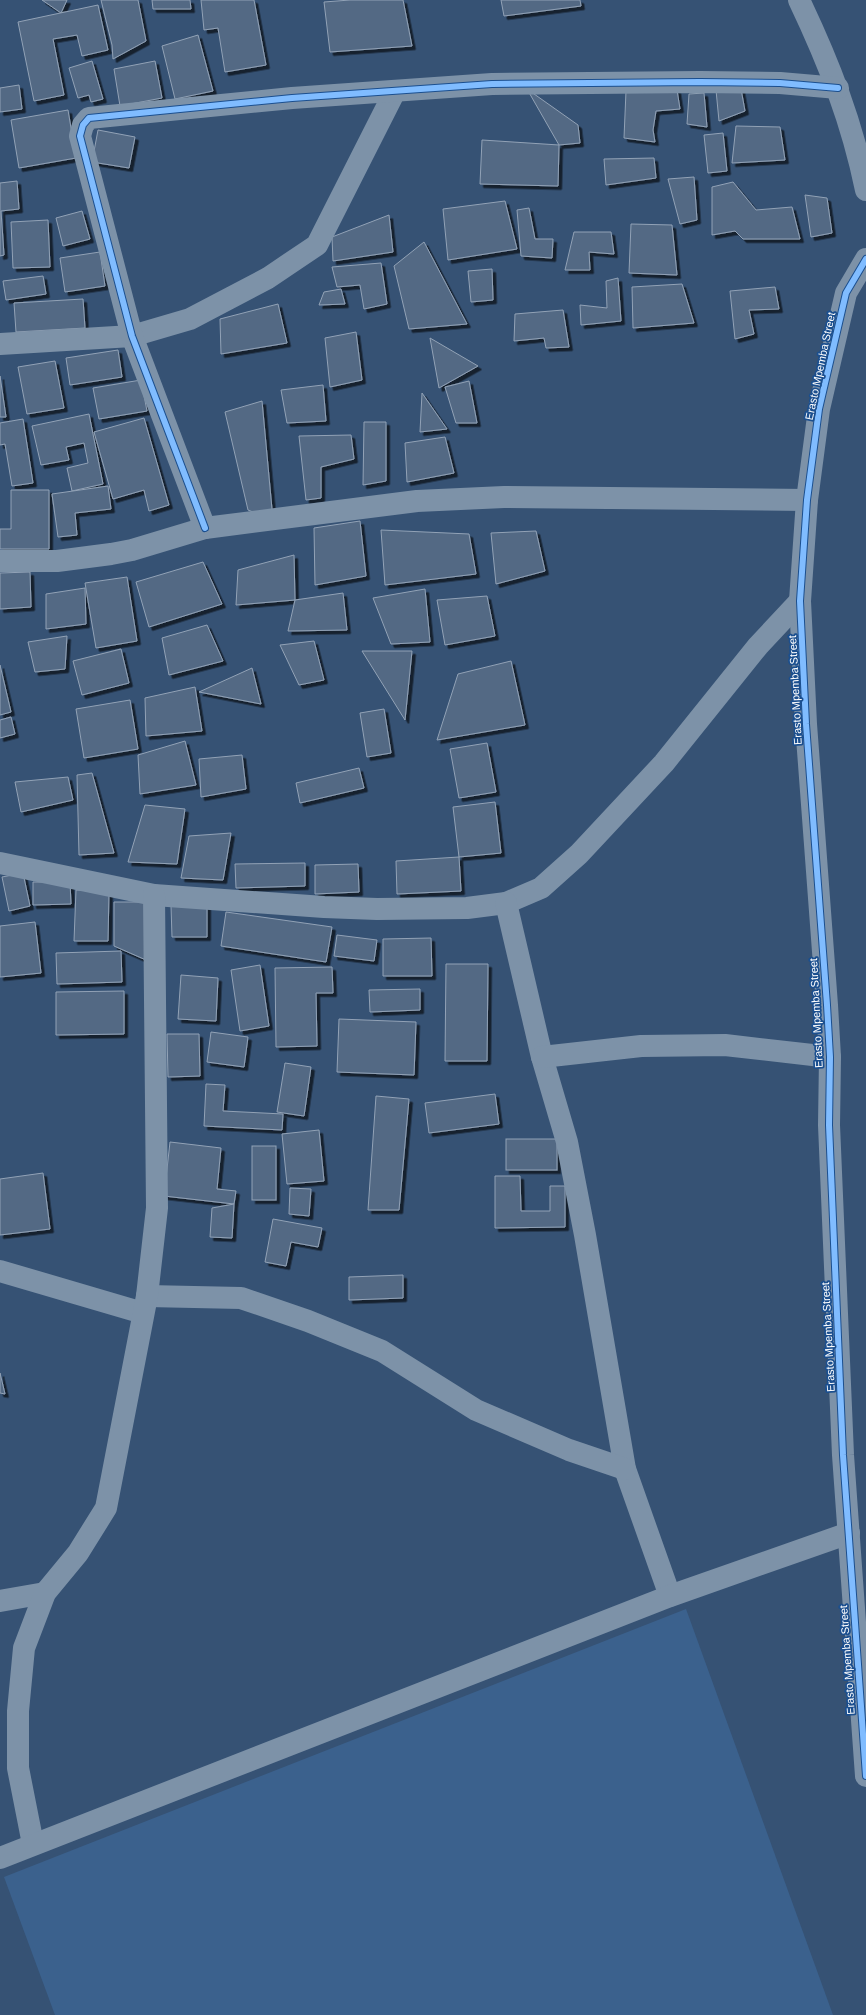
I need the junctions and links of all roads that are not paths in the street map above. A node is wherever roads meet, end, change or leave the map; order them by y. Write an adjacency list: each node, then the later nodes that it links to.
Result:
1 (799, 0): 2 (street)
2 (838, 88): 3 (street); 4 (street)
3 (395, 91): 6 (street); 6 (street)
4 (866, 190)
5 (866, 259): 8 (street, Erasto Mpemba Street)
6 (132, 336): 7 (street); 9 (street)
7 (0, 344)
8 (807, 500): 9 (street); 11 (street, Erasto Mpemba Street)
9 (205, 528): 10 (street)
10 (0, 561)
11 (800, 601): 14 (street); 16 (street, Erasto Mpemba Street)
12 (0, 863): 13 (street)
13 (154, 895): 14 (street); 18 (street)
14 (506, 903): 15 (street)
15 (542, 1057): 16 (street); 19 (street)
16 (830, 1057): 20 (street, Erasto Mpemba Street)
17 (0, 1271): 18 (street)
18 (145, 1305): 19 (street); 21 (street)
19 (624, 1468): 22 (street)
20 (849, 1533): 22 (street); 24 (street, Erasto Mpemba Street)
21 (45, 1592): 23 (street); 25 (street)
22 (670, 1596): 25 (street)
23 (0, 1601)
24 (866, 1776)
25 (33, 1844): 26 (street)
26 (0, 1858)

